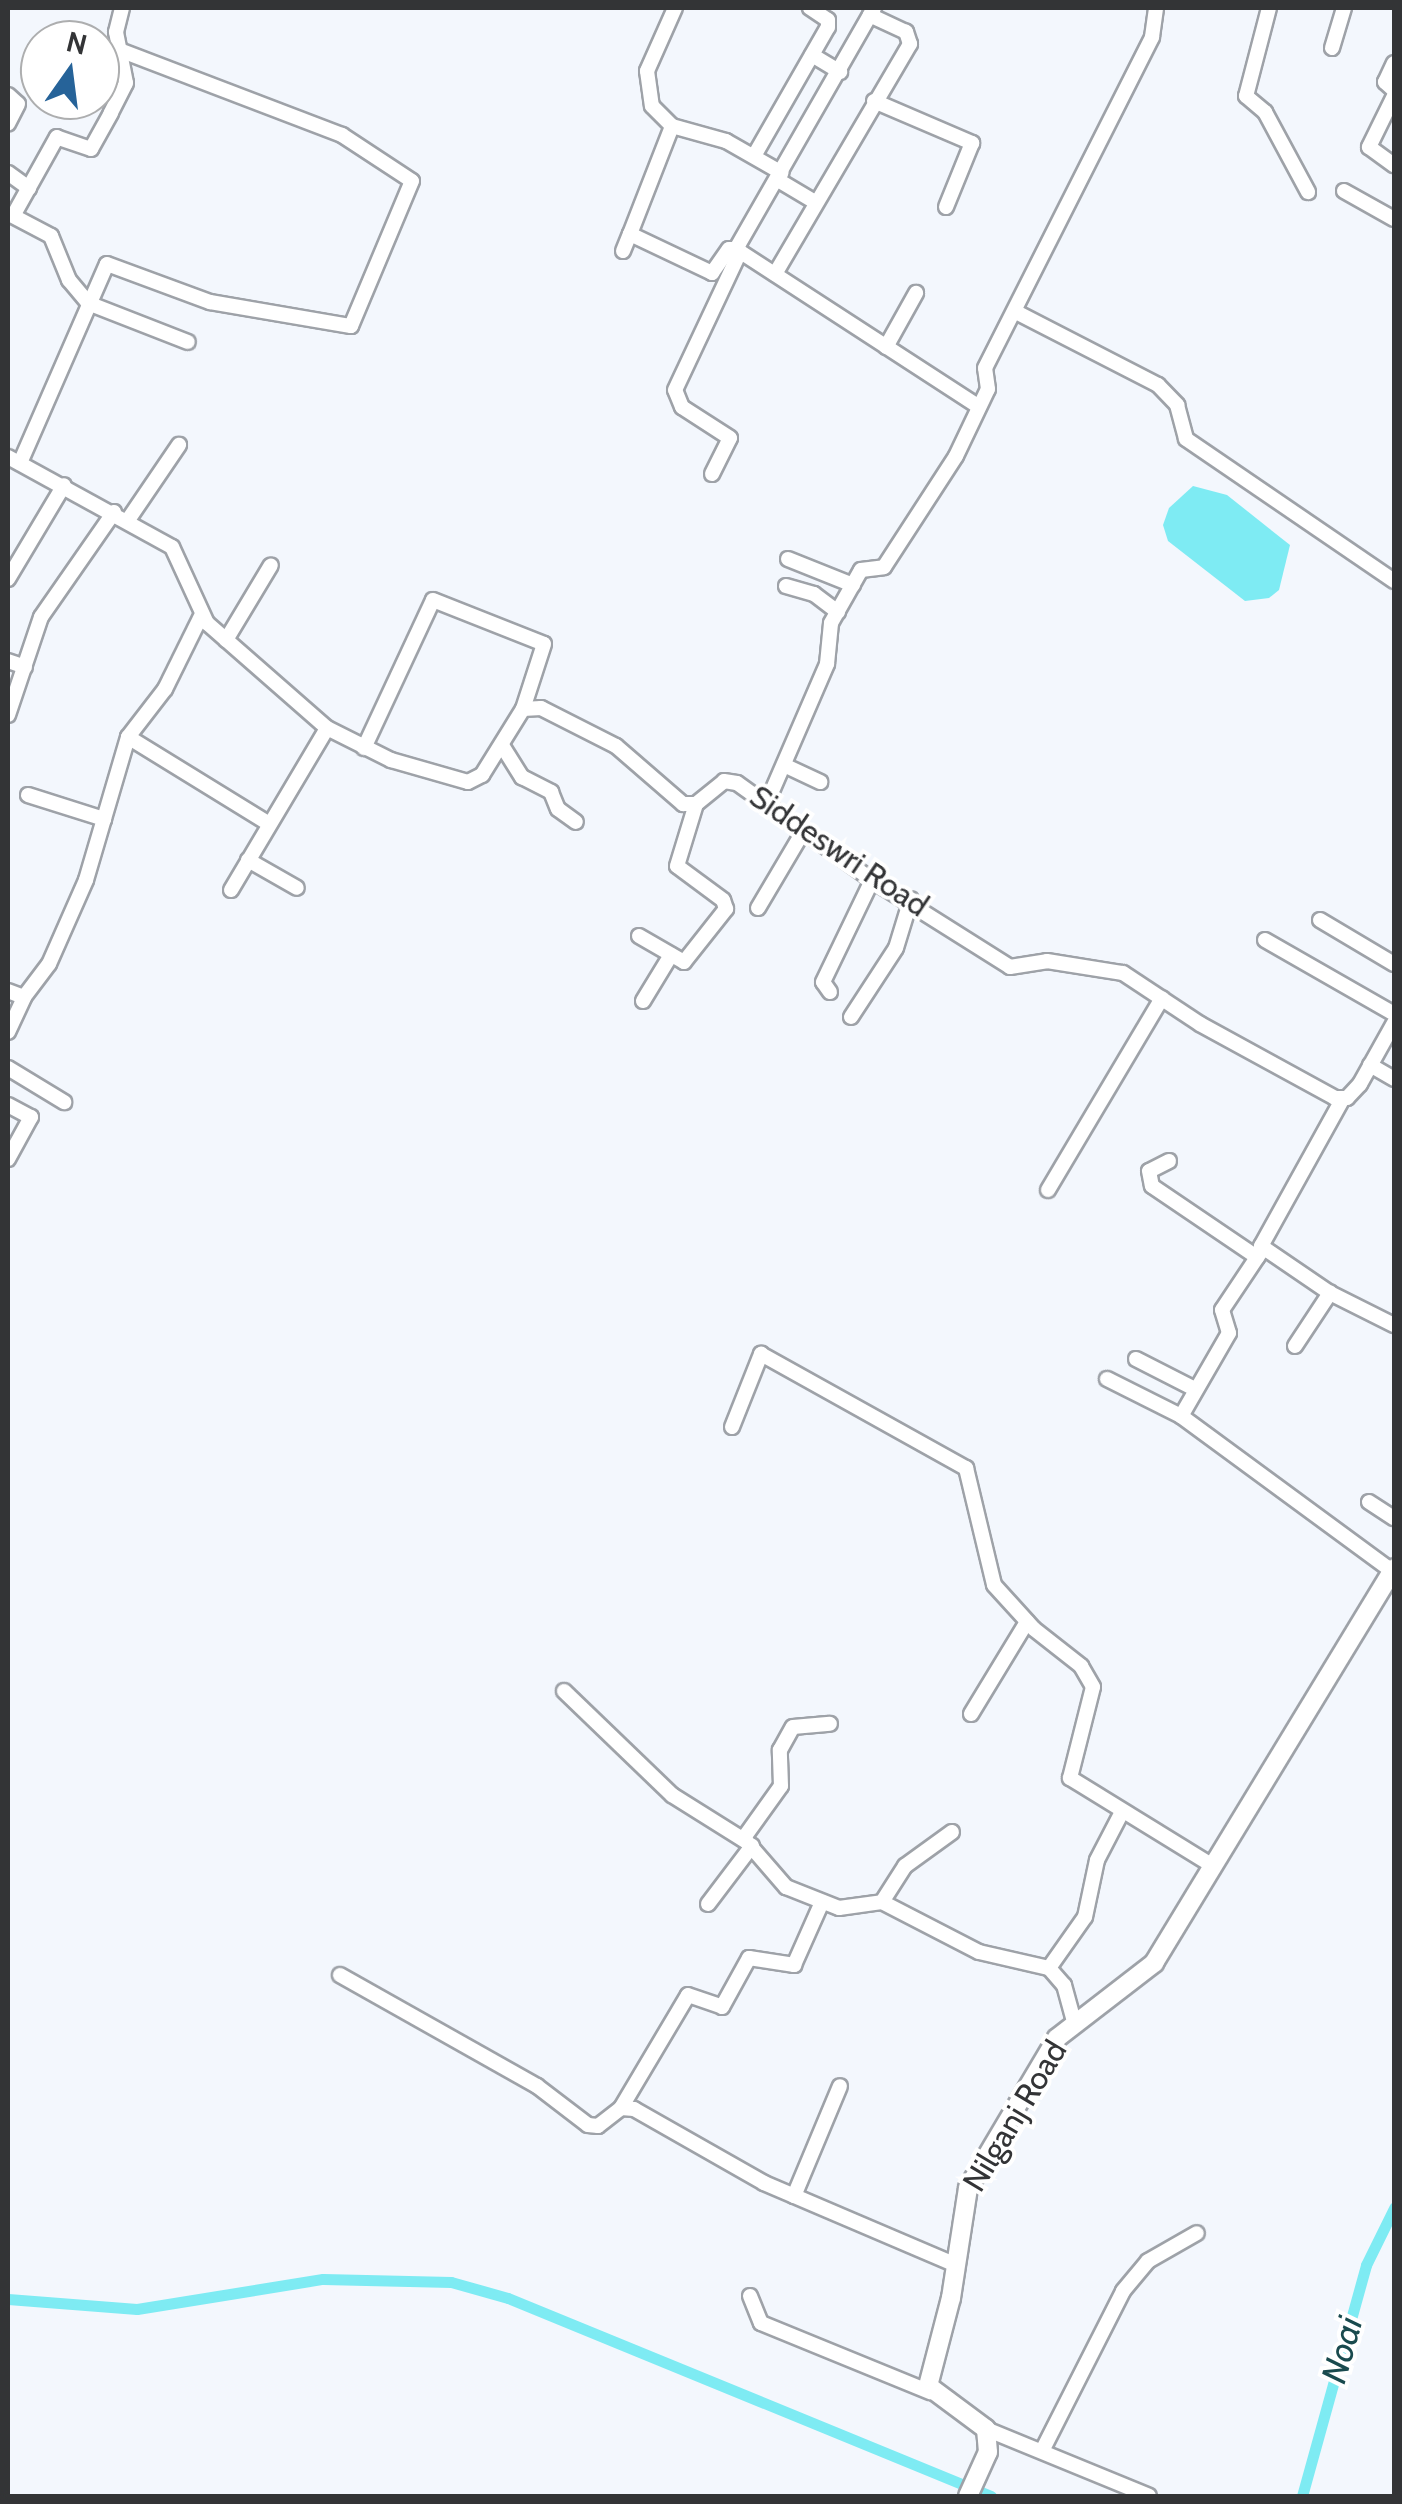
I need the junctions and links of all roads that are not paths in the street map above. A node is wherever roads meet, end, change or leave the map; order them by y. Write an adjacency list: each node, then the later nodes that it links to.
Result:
1 (675, 8): 19 (street)
2 (810, 8): 9 (street)
3 (1156, 8): 36 (street)
4 (1269, 8): 26 (street)
5 (1344, 8): 7 (street)
6 (872, 12): 12 (street); 16 (street)
7 (1332, 48)
8 (120, 50): 35 (street)
9 (812, 56): 12 (street); 20 (street)
10 (120, 58): 14 (street)
11 (1394, 64): 13 (street)
12 (840, 72): 23 (street)
13 (1394, 93): 21 (street)
14 (120, 94)
15 (8, 95): 18 (street)
16 (874, 101): 27 (street); 28 (street)
17 (106, 120): 24 (street)
18 (8, 124)
19 (672, 126): 20 (street); 30 (street)
20 (754, 156): 23 (street)
21 (1394, 165)
22 (8, 173): 24 (street)
23 (780, 176): 27 (street); 32 (street)
24 (28, 188): 35 (street)
25 (1344, 190): 29 (street)
26 (1308, 192)
27 (814, 202): 33 (street)
28 (946, 206)
29 (1394, 218)
30 (630, 234): 31 (street); 32 (street)
31 (623, 251)
32 (738, 251): 33 (street); 42 (street)
33 (775, 274): 38 (street)
34 (916, 293): 38 (street)
35 (88, 303): 37 (street); 41 (street)
36 (1016, 312): 39 (street); 48 (street)
37 (188, 342)
38 (886, 347): 39 (street)
39 (978, 406): 49 (street)
40 (179, 445): 44 (street)
41 (14, 460): 43 (street)
42 (712, 474)
43 (64, 485): 44 (street); 47 (street)
44 (121, 516): 52 (street); 55 (street)
45 (788, 559): 49 (street)
46 (272, 565): 53 (street)
47 (8, 579)
48 (1394, 581)
49 (853, 585): 51 (street)
50 (786, 586): 51 (street)
51 (838, 612): 62 (street)
52 (200, 616): 53 (street); 59 (street)
53 (226, 640): 58 (street)
54 (8, 660): 55 (street)
55 (26, 667): 57 (street)
56 (522, 708): 60 (street); 61 (street); 65 (street, Siddeswri Road)
57 (8, 715)
58 (327, 728): 61 (street); 69 (street)
59 (128, 737): 67 (street); 69 (street)
60 (503, 746): 61 (street); 68 (street)
61 (364, 748)
62 (786, 766): 63 (street); 66 (street)
63 (820, 782)
64 (28, 795): 67 (street)
65 (696, 804): 66 (street, Siddeswri Road); 80 (street)
66 (766, 804): 70 (street, Siddeswri Road)
67 (104, 819): 84 (street)
68 (576, 822)
69 (268, 823): 71 (street)
70 (803, 832): 72 (street, Siddeswri Road); 76 (street)
71 (248, 860): 73 (street); 74 (street)
72 (872, 880): 75 (street, Siddeswri Road); 83 (street)
73 (297, 888)
74 (232, 890)
75 (911, 899): 85 (street, Siddeswri Road); 88 (street)
76 (758, 908)
77 (1320, 920): 81 (street)
78 (638, 936): 80 (street)
79 (1264, 940): 87 (street)
80 (671, 955): 86 (street)
81 (1394, 964)
82 (8, 990): 84 (street)
83 (830, 992)
84 (24, 997): 89 (street)
85 (1162, 998): 94 (street, Siddeswri Road); 99 (street)
86 (644, 1001)
87 (1394, 1014)
88 (851, 1017)
89 (8, 1032)
90 (1392, 1032): 91 (street)
91 (1370, 1065): 93 (street); 94 (street)
92 (8, 1068): 95 (street)
93 (1394, 1079)
94 (1342, 1100): 100 (street)
95 (64, 1102)
96 (8, 1105): 97 (street)
97 (8, 1159)
98 (1169, 1161): 100 (street)
99 (1048, 1190)
100 (1259, 1254): 101 (street); 106 (street)
101 (1330, 1294): 102 (street); 103 (street)
102 (1394, 1324)
103 (1296, 1346)
104 (1136, 1359): 106 (street)
105 (1107, 1379): 107 (street)
106 (1195, 1389): 107 (street)
107 (1181, 1416): 111 (street)
108 (732, 1426): 112 (street)
109 (1369, 1502): 110 (street)
110 (1394, 1518)
111 (1393, 1570): 119 (street, Nilganj Road)
112 (1027, 1622): 114 (street); 116 (street)
113 (564, 1691): 118 (street)
114 (970, 1714)
115 (830, 1724): 118 (street)
116 (1122, 1812): 119 (street); 123 (street)
117 (952, 1832): 121 (street)
118 (747, 1842): 120 (street); 122 (street)
119 (1210, 1864): 125 (street, Nilganj Road)
120 (822, 1902): 121 (street); 127 (street)
121 (882, 1902): 123 (street)
122 (708, 1904)
123 (1049, 1968): 125 (street)
124 (340, 1975): 127 (street)
125 (1075, 2025): 130 (street, Nilganj Road)
126 (840, 2086): 128 (street)
127 (621, 2108): 128 (street)
128 (794, 2196): 130 (street)
129 (1197, 2233): 134 (street)
130 (954, 2264): 132 (street, Nilganj Road)
131 (750, 2296): 132 (street)
132 (930, 2392): 133 (street)
133 (986, 2429): 134 (street); 135 (street)
134 (1042, 2451): 136 (street)
135 (968, 2496)
136 (1149, 2496)

